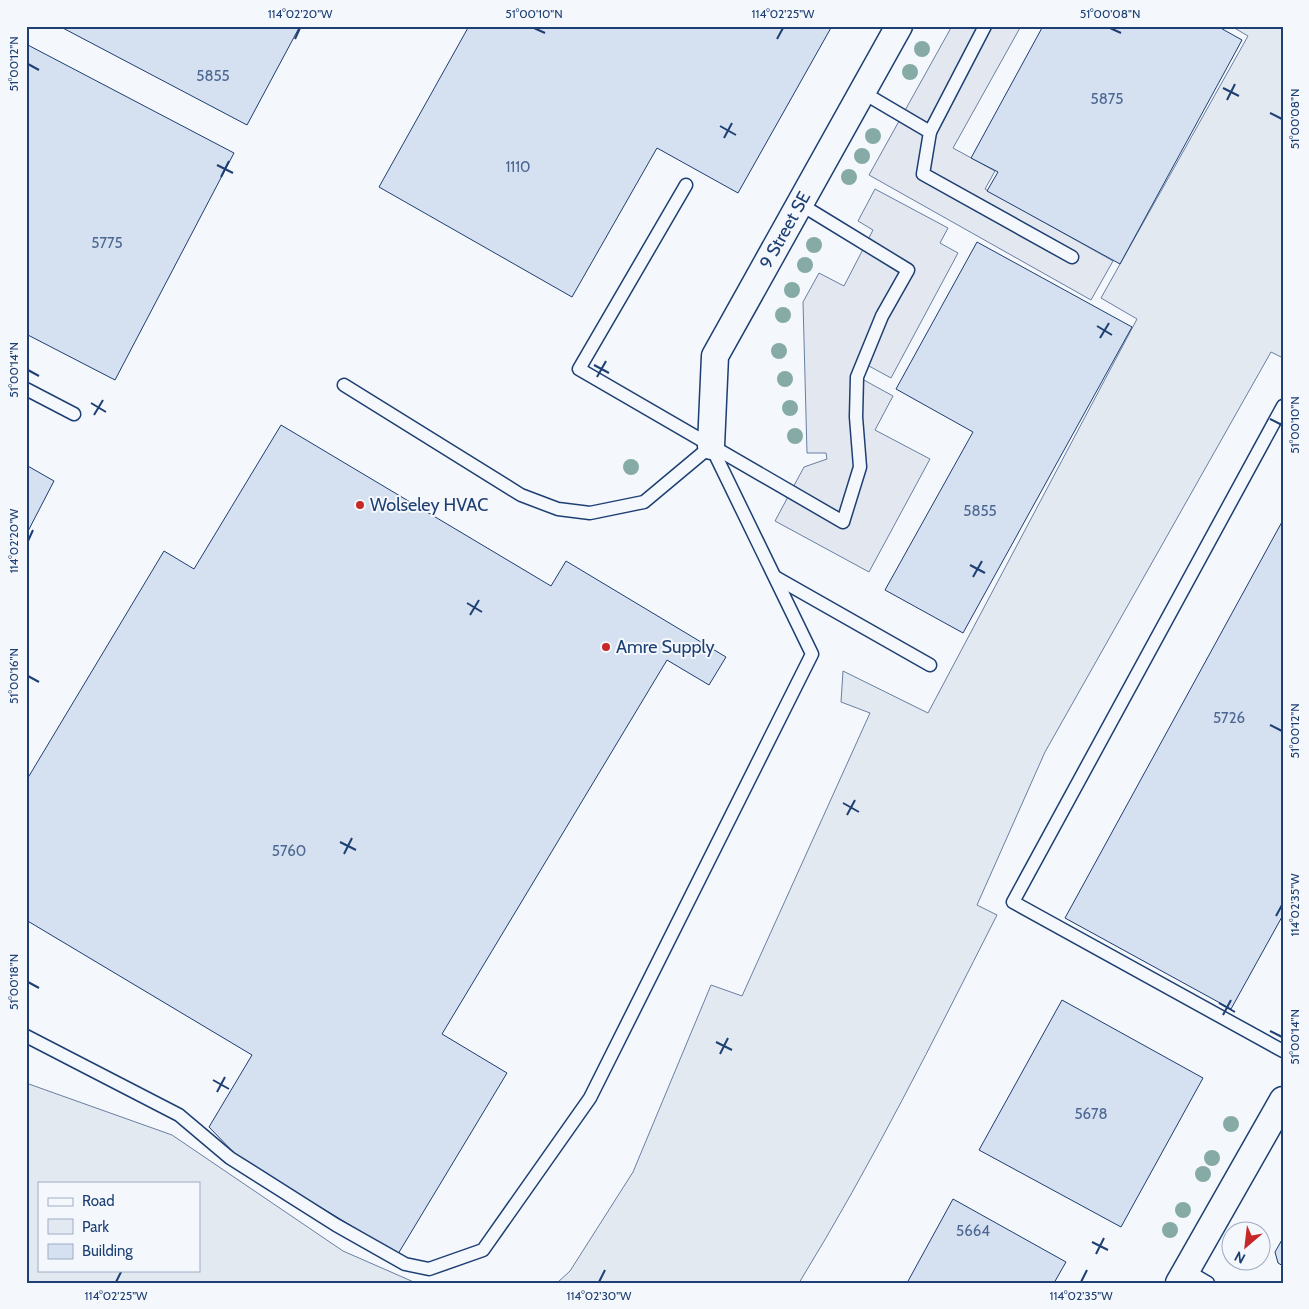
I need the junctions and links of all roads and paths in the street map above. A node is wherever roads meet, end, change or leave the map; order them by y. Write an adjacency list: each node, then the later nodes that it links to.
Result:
1 (899, 26): 3 (street, 9 Street SE)
2 (985, 26): 4 (lane)
3 (862, 92): 4 (lane); 6 (street, 9 Street SE)
4 (930, 132): 7 (lane)
5 (686, 185): 12 (lane)
6 (800, 204): 12 (street, 9 Street SE); 12 (lane)
7 (1072, 257)
8 (344, 385): 12 (lane)
9 (26, 389): 11 (lane)
10 (1283, 406): 16 (lane)
11 (74, 414)
12 (711, 446): 13 (lane)
13 (775, 577): 14 (lane); 15 (lane)
14 (930, 665)
15 (26, 1036)
16 (1283, 1051)
17 (1279, 1117): 18 (street)
18 (1182, 1276): 19 (lane)
19 (1208, 1283)

